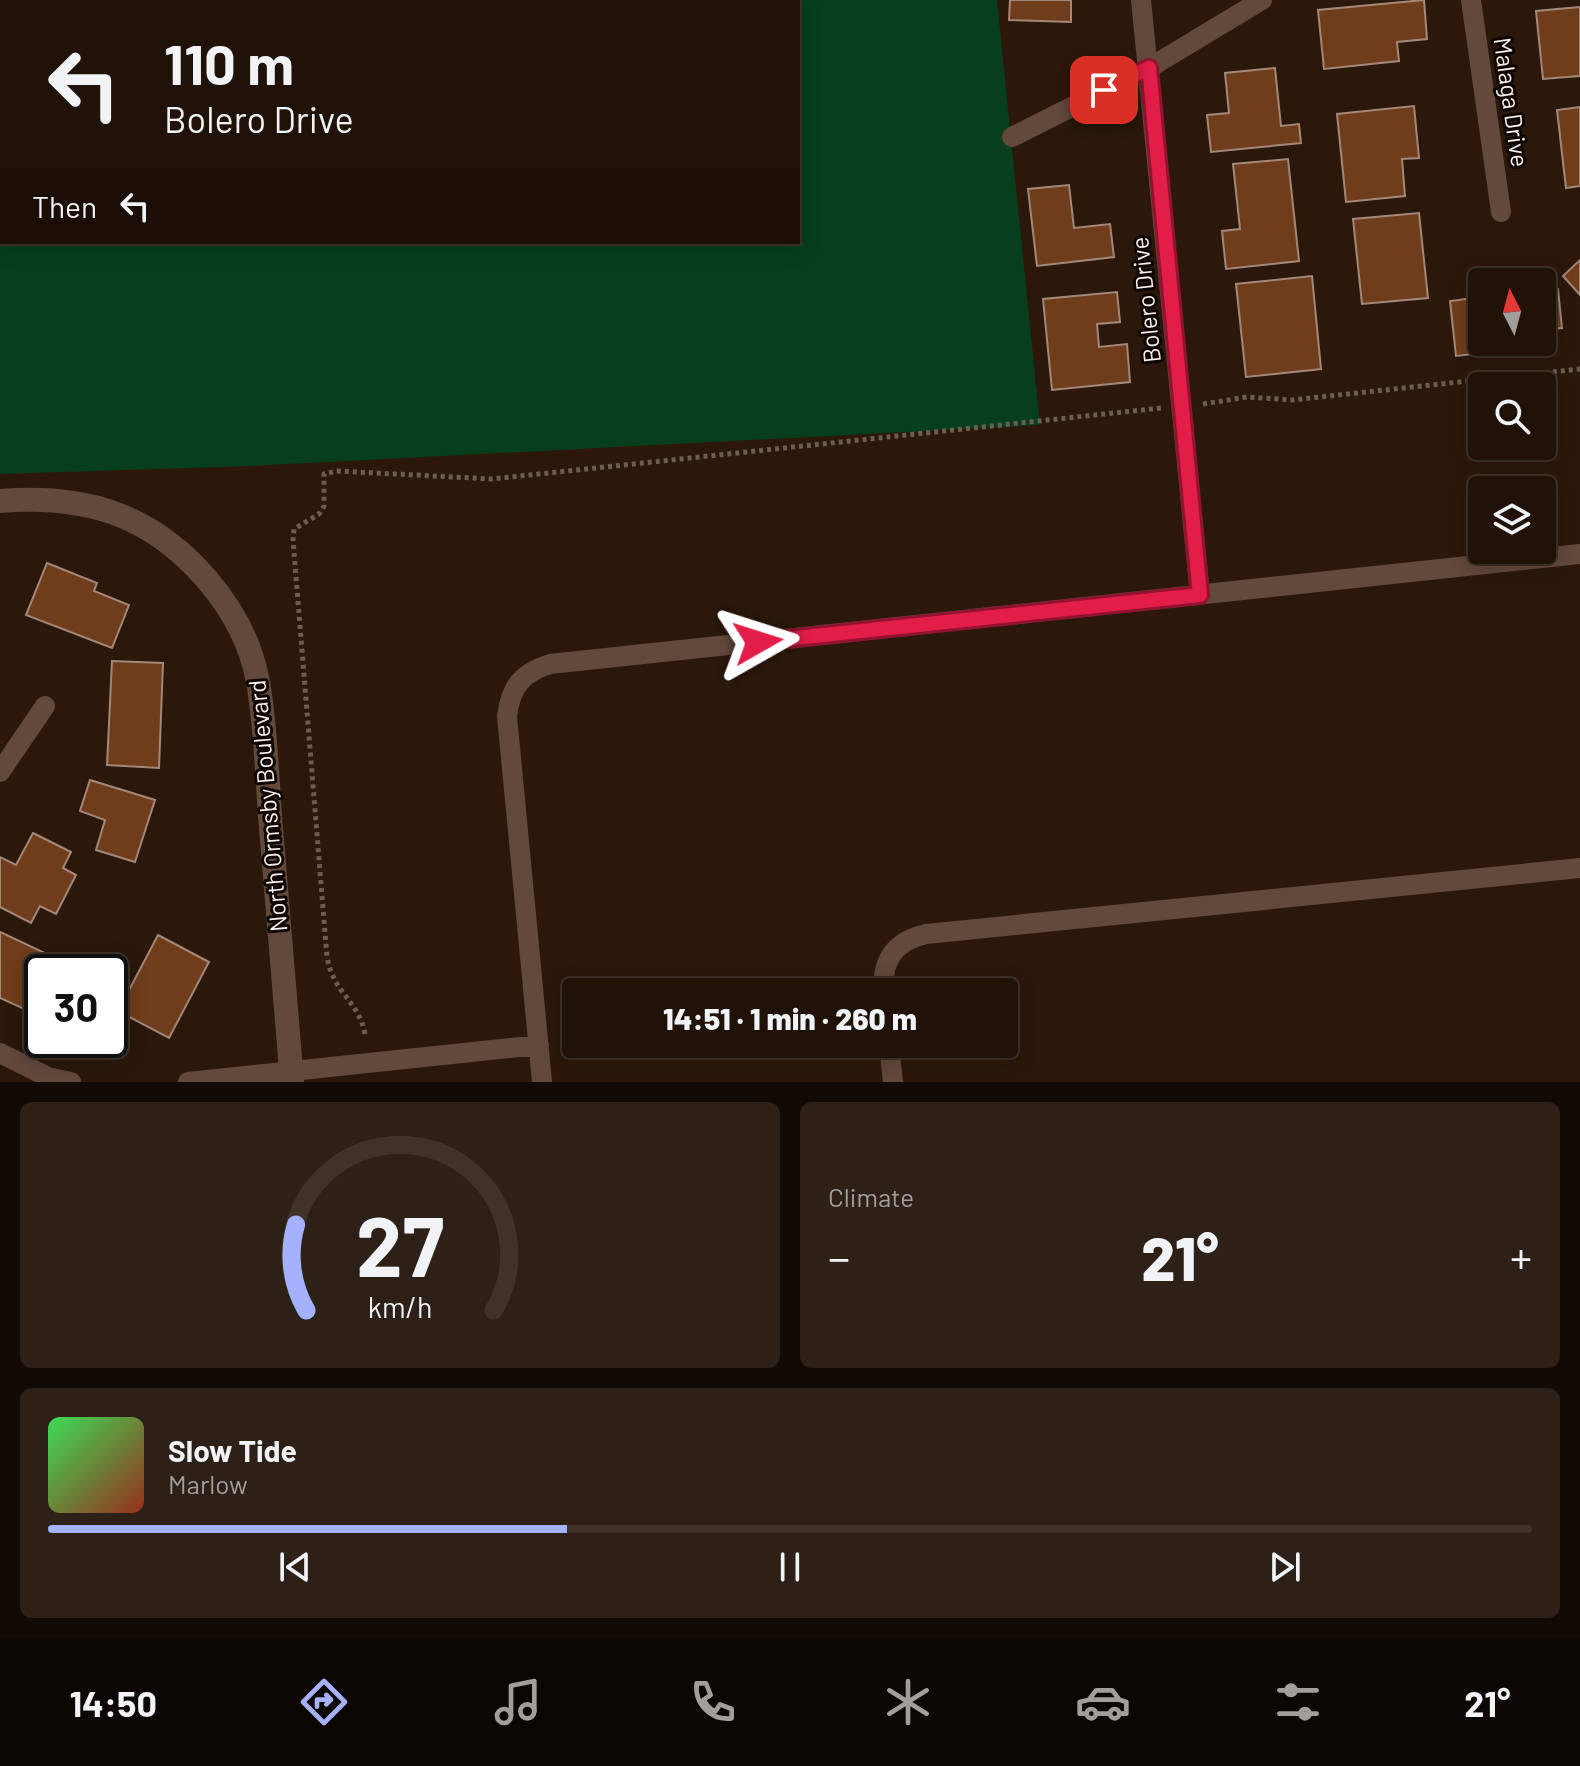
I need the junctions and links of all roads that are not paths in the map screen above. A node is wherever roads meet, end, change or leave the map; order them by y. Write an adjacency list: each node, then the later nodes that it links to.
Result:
1 (1141, 0): 4 (street, Bolero Drive)
2 (1262, 0): 4 (street)
3 (1471, 0): 6 (street, Malaga Drive)
4 (1149, 68): 5 (street); 9 (street, Bolero Drive)
5 (1012, 137)
6 (1501, 212)
7 (0, 501): 17 (street, North Ormsby Boulevard)
8 (1580, 554): 9 (street)
9 (1200, 595): 14 (street)
10 (45, 706): 11 (street)
11 (0, 772)
12 (1580, 868): 13 (street)
13 (886, 978)
14 (539, 1045): 17 (street); 20 (street)
15 (0, 1053): 18 (street)
16 (890, 1058): 21 (street)
17 (292, 1078): 19 (street)
18 (71, 1082)
19 (188, 1082)
20 (542, 1082)
21 (893, 1082)

